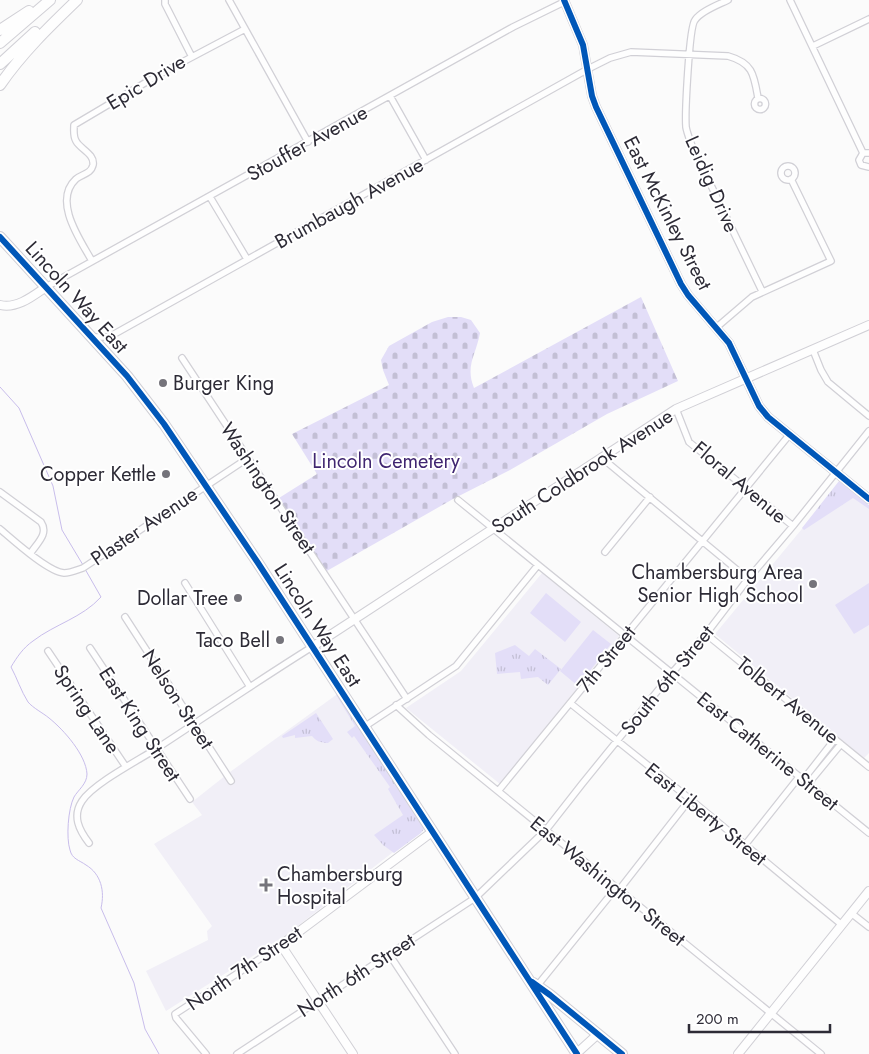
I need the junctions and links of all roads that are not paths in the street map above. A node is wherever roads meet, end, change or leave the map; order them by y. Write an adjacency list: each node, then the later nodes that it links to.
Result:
1 (43, 0): 12 (highway)
2 (50, 0): 13 (highway)
3 (71, 0): 17 (highway)
4 (78, 0): 19 (highway)
5 (165, 0): 16 (street, Epic Drive)
6 (229, 0): 11 (street)
7 (728, 0): 15 (street, Leidig Drive)
8 (790, 0): 14 (street)
9 (565, 1): 18 (street, East McKinley Street); 20 (street, Stouffer Avenue)
10 (869, 20): 14 (street)
11 (245, 29): 16 (street); 22 (street)
12 (0, 30)
13 (0, 43)
14 (813, 46): 23 (street)
15 (689, 54): 18 (street, Brumbaugh Avenue); 21 (street, Brumbaugh Avenue); 32 (street, Leidig Drive)
16 (192, 58): 30 (street, Epic Drive)
17 (0, 64)
18 (588, 69): 24 (street, Brumbaugh Avenue); 35 (street, East McKinley Street)
19 (0, 86)
20 (390, 96): 22 (street, Stouffer Avenue); 24 (street)
21 (758, 98)
22 (308, 142): 27 (street, Stouffer Avenue)
23 (866, 153): 25 (street)
24 (426, 160): 29 (street, Brumbaugh Avenue)
25 (869, 167)
26 (791, 179): 32 (street)
27 (210, 196): 29 (street); 30 (street, Stouffer Avenue)
28 (0, 237): 31 (highway, Lincoln Way East)
29 (247, 259): 37 (street, Brumbaugh Avenue)
30 (92, 261): 31 (street, Stouffer Avenue)
31 (46, 287): 33 (street); 36 (highway, Lincoln Way East)
32 (762, 292): 35 (street)
33 (0, 305)
34 (869, 325): 38 (street, South Coldbrook Avenue)
35 (717, 327): 41 (street, East McKinley Street)
36 (92, 337): 37 (street, Brumbaugh Avenue); 39 (highway, Lincoln Way East)
37 (109, 337): 39 (street)
38 (813, 350): 41 (street, South Coldbrook Avenue); 43 (street)
39 (105, 351): 49 (highway, Lincoln Way East)
40 (182, 358): 46 (street, Washington Street)
41 (746, 380): 42 (street, South Coldbrook Avenue); 45 (street, East McKinley Street)
42 (676, 409): 47 (street, South Coldbrook Avenue); 50 (street, Floral Avenue)
43 (869, 416)
44 (869, 431): 48 (street, South 6th Street)
45 (790, 434): 48 (street, East McKinley Street); 50 (street, 7th Street)
46 (248, 458): 49 (street, Plaster Avenue); 65 (street, Washington Street)
47 (602, 458): 52 (street); 56 (street, South Coldbrook Avenue)
48 (837, 472): 53 (street, East McKinley Street); 55 (street, South 6th Street)
49 (206, 485): 60 (street, Plaster Avenue); 68 (highway, Lincoln Way East)
50 (746, 488): 55 (street, Floral Avenue); 58 (street, 7th Street)
51 (0, 492): 60 (street)
52 (650, 497): 58 (street); 59 (street)
53 (869, 499)
54 (458, 500): 56 (street, East Catherine Street)
55 (793, 526): 62 (street, South 6th Street)
56 (493, 528): 61 (street, East Catherine Street); 65 (street, South Coldbrook Avenue)
57 (0, 529): 60 (street)
58 (702, 541): 62 (street); 67 (street, 7th Street)
59 (605, 552)
60 (30, 554)
61 (538, 564): 67 (street, East Catherine Street); 73 (street)
62 (748, 579): 66 (street, South 6th Street)
63 (185, 583): 72 (street)
64 (125, 617): 76 (street, Nelson Street)
65 (355, 618): 68 (street, South Coldbrook Avenue); 73 (street, Washington Street)
66 (706, 634): 71 (street, South 6th Street); 78 (street, Tolbert Avenue)
67 (625, 635): 71 (street, East Catherine Street); 74 (street, 7th Street)
68 (312, 647): 72 (street); 77 (highway, Lincoln Way East)
69 (90, 648): 81 (street, East King Street)
70 (48, 650): 82 (street, Spring Lane)
71 (672, 673): 79 (street, South 6th Street); 84 (street, East Catherine Street)
72 (250, 687): 76 (street)
73 (407, 699): 75 (street)
74 (570, 703): 79 (street, East Liberty Street); 87 (street, 7th Street)
75 (396, 705): 77 (street); 87 (street, East Washington Street)
76 (193, 723): 81 (street); 85 (street, Nelson Street)
77 (364, 727): 91 (highway, Lincoln Way East)
78 (835, 739): 80 (street, Tolbert Avenue); 84 (street)
79 (617, 742): 89 (street, East Liberty Street); 90 (street, South 6th Street)
80 (841, 744): 83 (street, Tolbert Avenue); 86 (street)
81 (156, 749): 82 (street); 88 (street, East King Street)
82 (126, 767): 93 (street)
83 (869, 767)
84 (801, 778): 86 (street, East Catherine Street); 94 (street)
85 (231, 780)
86 (808, 784): 92 (street, East Catherine Street)
87 (498, 790): 90 (street, East Washington Street)
88 (190, 799)
89 (690, 799): 94 (street, East Liberty Street); 95 (street)
90 (546, 830): 95 (street, East Washington Street); 97 (street, South 6th Street)
91 (432, 832): 97 (highway, Lincoln Way East); 101 (street, North 7th Street)
92 (869, 834)
93 (89, 842)
94 (745, 845): 99 (street, East Liberty Street)
95 (618, 889): 104 (street); 107 (street, East Washington Street)
96 (869, 891): 98 (street)
97 (475, 898): 102 (street, North 6th Street); 103 (highway, Lincoln Way East)
98 (852, 913): 99 (street); 100 (street)
99 (842, 925): 107 (street)
100 (869, 927)
101 (281, 945): 105 (street); 110 (street, North 7th Street)
102 (389, 954): 105 (street, North 6th Street); 113 (street)
103 (527, 979): 104 (highway); 108 (highway, Lincoln Way East)
104 (537, 986): 106 (highway)
105 (318, 1001): 111 (street, North 6th Street); 112 (street)
106 (560, 1003): 108 (highway); 109 (highway)
107 (770, 1013): 116 (street); 117 (street, East Washington Street)
108 (550, 1014): 114 (highway, Lincoln Way East)
109 (598, 1034): 114 (street); 115 (highway)
110 (206, 1054)
111 (237, 1054)
112 (353, 1054)
113 (455, 1054)
114 (576, 1054)
115 (622, 1054)
116 (738, 1054)
117 (821, 1054)

